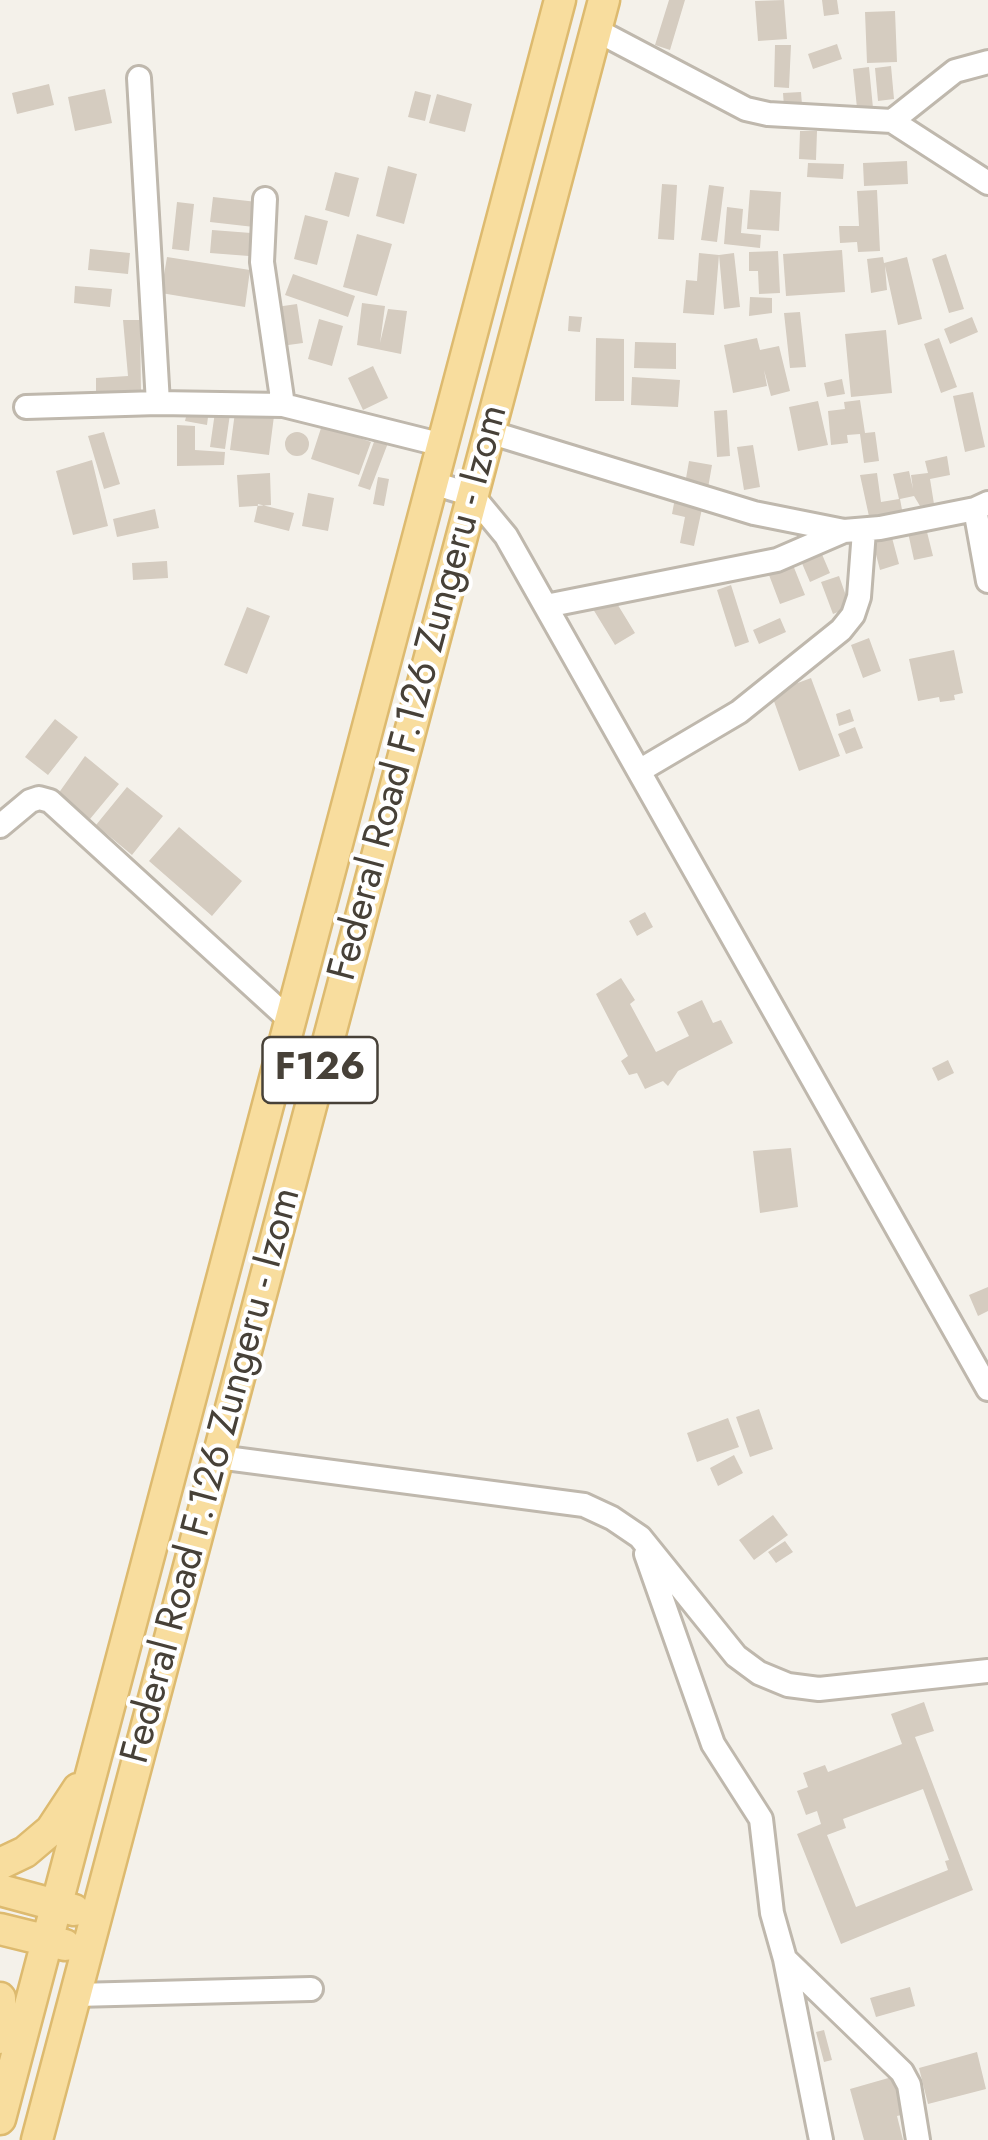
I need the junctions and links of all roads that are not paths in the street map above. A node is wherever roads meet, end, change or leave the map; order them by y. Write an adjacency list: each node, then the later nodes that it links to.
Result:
1 (560, 0): 13 (main road, Federal Road F.126 Zungeru - Izom / F126)
2 (604, 0): 3 (main road, Federal Road F.126 Zungeru - Izom / F126)
3 (596, 30): 6 (street); 12 (main road, Federal Road F.126 Zungeru - Izom / F126)
4 (988, 62): 6 (street)
5 (138, 78): 9 (street)
6 (892, 121): 7 (street)
7 (988, 183)
8 (265, 199): 10 (street)
9 (158, 403): 10 (street); 11 (street)
10 (282, 405): 13 (street)
11 (26, 408)
12 (489, 432): 15 (main road, Federal Road F.126 Zungeru - Izom / F126); 17 (street)
13 (443, 446): 14 (main road, Federal Road F.126 Zungeru - Izom / F126)
14 (433, 484): 15 (street); 22 (main road, Federal Road F.126 Zungeru - Izom / F126)
15 (472, 495): 19 (street); 24 (main road, Federal Road F.126 Zungeru - Izom / F126)
16 (981, 506): 17 (street); 18 (street)
17 (854, 531): 19 (street); 20 (street)
18 (988, 581)
19 (546, 606): 20 (street)
20 (639, 771): 23 (street)
21 (0, 826): 22 (street)
22 (291, 1022): 27 (main road, Federal Road F.126 Zungeru - Izom / F126)
23 (988, 1388)
24 (218, 1457): 25 (street); 31 (main road, Federal Road F.126 Zungeru - Izom / F126)
25 (640, 1537): 26 (street); 35 (street)
26 (988, 1671)
27 (99, 1746): 28 (main road); 30 (main road, Federal Road F.126 Zungeru - Izom / F126)
28 (0, 1864)
29 (0, 1890): 30 (main road)
30 (56, 1905): 31 (main road); 33 (main road, Federal Road F.126 Zungeru - Izom / F126)
31 (96, 1917): 34 (main road, Federal Road F.126 Zungeru - Izom / F126)
32 (0, 1929): 33 (main road)
33 (48, 1940): 34 (main road); 40 (main road, Federal Road F.126 Zungeru - Izom / F126)
34 (88, 1951): 37 (main road, Federal Road F.126 Zungeru - Izom / F126)
35 (785, 1958): 42 (street); 43 (street)
36 (311, 1989): 37 (street)
37 (76, 1995): 41 (main road, Federal Road F.126 Zungeru - Izom / F126)
38 (0, 1998): 39 (main road)
39 (0, 2038)
40 (0, 2118)
41 (37, 2140)
42 (821, 2140)
43 (918, 2140)

